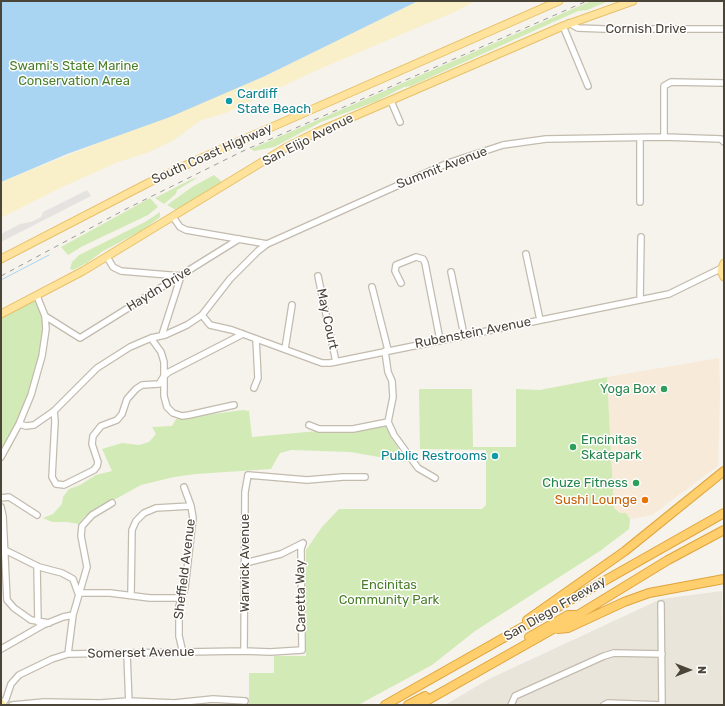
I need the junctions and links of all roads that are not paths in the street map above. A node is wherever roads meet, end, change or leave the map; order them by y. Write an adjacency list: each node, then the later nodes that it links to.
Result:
1 (559, 1): 19 (main road, South Coast Highway)
2 (632, 1): 3 (main road, San Elijo Avenue)
3 (566, 24): 4 (street, Cornish Drive); 6 (street); 7 (main road, San Elijo Avenue)
4 (724, 29)
5 (724, 83): 9 (street)
6 (588, 86)
7 (391, 101): 8 (street); 13 (main road, San Elijo Avenue)
8 (400, 122)
9 (664, 137): 10 (street, Summit Avenue); 11 (street, Summit Avenue)
10 (640, 139): 12 (street); 16 (street, Summit Avenue)
11 (724, 142)
12 (640, 202)
13 (173, 216): 15 (street); 18 (main road, San Elijo Avenue)
14 (641, 237): 27 (street)
15 (239, 239): 16 (street); 22 (street, Haydn Drive)
16 (267, 244): 30 (street, Summit Avenue)
17 (526, 254): 32 (street)
18 (107, 257): 22 (street); 26 (main road, San Elijo Avenue)
19 (1, 259)
20 (723, 271): 27 (street, Rubenstein Avenue)
21 (451, 272): 35 (street)
22 (181, 276): 31 (street, Haydn Drive); 34 (street)
23 (318, 276): 41 (street, May Court)
24 (401, 283): 38 (street)
25 (372, 287): 40 (street)
26 (37, 296): 29 (main road, San Elijo Avenue); 31 (street)
27 (640, 300): 32 (street, Rubenstein Avenue)
28 (292, 305): 39 (street)
29 (1, 314)
30 (202, 315): 33 (street, Rubenstein Avenue); 34 (street, Summit Avenue)
31 (44, 316): 47 (street)
32 (540, 320): 35 (street, Rubenstein Avenue)
33 (243, 334): 37 (street, Rubenstein Avenue); 42 (street)
34 (162, 335): 36 (street, Summit Avenue)
35 (464, 335): 38 (street, Rubenstein Avenue)
36 (151, 338): 42 (street); 45 (street, Summit Avenue)
37 (256, 339): 39 (street, Rubenstein Avenue); 43 (street)
38 (440, 340): 40 (street, Rubenstein Avenue)
39 (285, 349): 41 (street, Rubenstein Avenue)
40 (387, 351): 41 (street, Rubenstein Avenue); 46 (street)
41 (336, 362)
42 (164, 376): 44 (street); 45 (street)
43 (254, 388)
44 (234, 405)
45 (54, 411): 47 (street, Summit Avenue)
46 (388, 422): 48 (street); 52 (street)
47 (19, 424): 49 (street)
48 (309, 425)
49 (1, 456)
50 (724, 471): 80 (highway)
51 (365, 477): 63 (street, Warwick Avenue)
52 (434, 478)
53 (184, 486): 56 (street, Sheffield Avenue)
54 (1, 498): 59 (street)
55 (112, 503): 67 (street)
56 (191, 506): 68 (street); 69 (street, Sheffield Avenue)
57 (1, 507): 61 (street)
58 (724, 513): 70 (highway, San Diego Freeway)
59 (37, 515)
60 (724, 530): 72 (highway, San Diego Freeway)
61 (2, 541): 62 (street)
62 (5, 550): 64 (street); 66 (street)
63 (245, 563): 78 (street, Caretta Way); 79 (street, Warwick Avenue)
64 (37, 566): 67 (street); 74 (street)
65 (724, 580): 76 (highway)
66 (3, 593): 74 (street)
67 (78, 593): 68 (street); 73 (street)
68 (131, 594): 69 (street)
69 (181, 598): 81 (street, Sheffield Avenue)
70 (569, 601): 80 (highway, San Diego Freeway); 90 (highway)
71 (661, 604): 84 (street)
72 (578, 615): 76 (highway, San Diego Freeway); 91 (highway)
73 (73, 616): 75 (street); 82 (street)
74 (38, 622): 75 (street)
75 (49, 623): 77 (street)
76 (553, 630): 92 (highway, San Diego Freeway)
77 (1, 649)
78 (302, 650): 79 (street, Somerset Avenue)
79 (244, 651): 81 (street, Somerset Avenue)
80 (482, 651): 89 (highway, San Diego Freeway)
81 (183, 653): 83 (street, Somerset Avenue)
82 (68, 654): 83 (street, Somerset Avenue); 87 (street, Somerset Avenue)
83 (128, 654): 86 (street)
84 (662, 654): 93 (street); 95 (street)
85 (245, 701): 86 (street)
86 (129, 703): 88 (street)
87 (1, 704): 88 (street)
88 (11, 705)
89 (385, 705)
90 (395, 705)
91 (408, 705)
92 (419, 705)
93 (511, 705)
94 (604, 705): 95 (street)
95 (662, 705)

